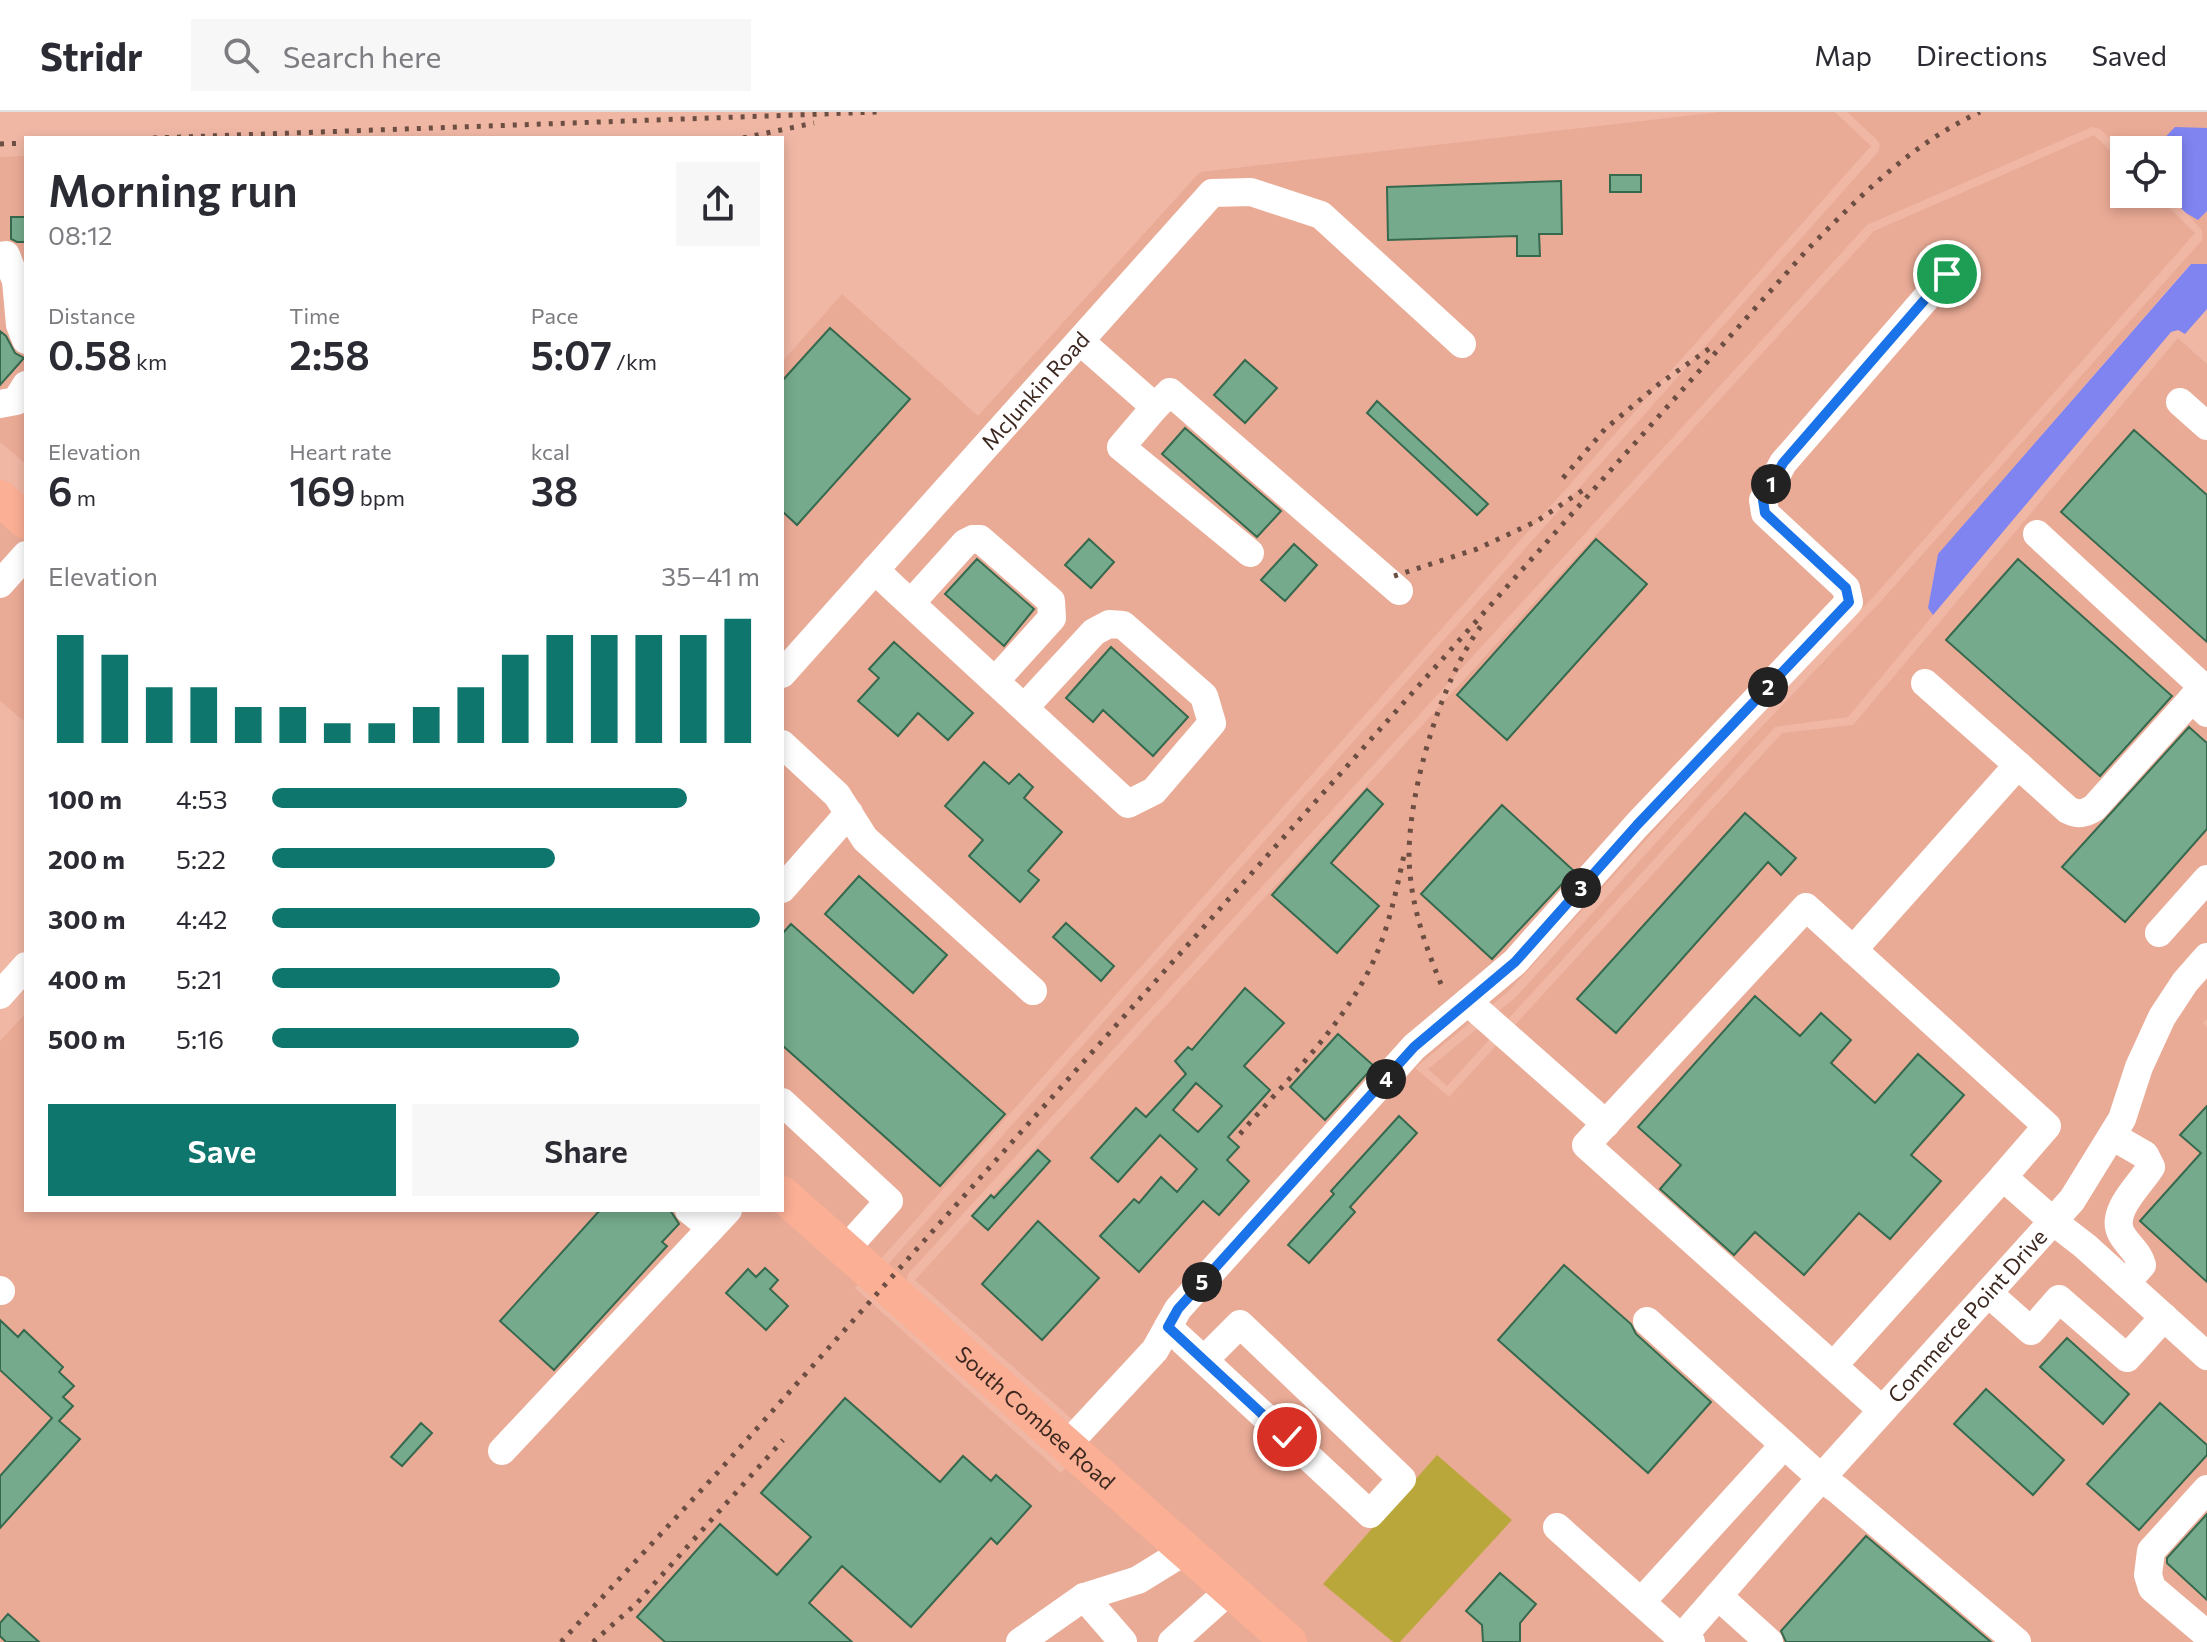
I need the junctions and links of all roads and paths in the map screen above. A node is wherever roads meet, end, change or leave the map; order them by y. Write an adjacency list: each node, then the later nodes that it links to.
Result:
1 (0, 256): 3 (street)
2 (1947, 274): 36 (street)
3 (24, 335)
4 (1080, 341): 5 (street, McJunkin Road); 9 (street); 16 (street, McJunkin Road)
5 (1462, 344)
6 (24, 388): 8 (street)
7 (2180, 402): 10 (street)
8 (0, 405)
9 (1155, 407): 14 (street); 18 (street)
10 (2207, 426)
11 (0, 498): 12 (main road)
12 (24, 519)
13 (2037, 534): 23 (street)
14 (1250, 553)
15 (24, 557): 17 (street)
16 (875, 570): 19 (street); 20 (street, McJunkin Road)
17 (2, 579)
18 (1399, 591)
19 (911, 603): 21 (street); 21 (street)
20 (784, 672)
21 (995, 681): 24 (street)
22 (1925, 683): 26 (street)
23 (2202, 695): 26 (street)
24 (1024, 708): 24 (street)
25 (784, 746): 27 (street)
26 (2018, 765): 31 (street)
27 (849, 813): 29 (street); 34 (street)
28 (2207, 879): 30 (street)
29 (784, 887)
30 (2159, 933)
31 (1853, 950): 38 (street); 40 (street)
32 (2207, 957): 39 (street, Commerce Point Drive)
33 (24, 968): 35 (street)
34 (1033, 991)
35 (0, 995)
36 (1468, 1002): 38 (street); 49 (street)
37 (784, 1104): 44 (street)
38 (1606, 1124): 52 (street)
39 (2112, 1136): 43 (street, Commerce Point Drive); 45 (street)
40 (2003, 1177): 43 (street); 52 (street)
41 (784, 1196): 44 (main road, South Combee Road)
42 (709, 1216): 56 (street)
43 (2054, 1222): 45 (street); 46 (street, Commerce Point Drive)
44 (845, 1250): 55 (main road, South Combee Road)
45 (2126, 1283): 47 (street)
46 (1988, 1293): 47 (street); 53 (street, Commerce Point Drive)
47 (2164, 1317): 50 (street)
48 (1647, 1321): 54 (street)
49 (1168, 1327): 51 (street); 55 (street)
50 (2207, 1356)
51 (1204, 1360): 51 (street)
52 (1833, 1366): 53 (street)
53 (1882, 1410): 57 (street, Commerce Point Drive)
54 (1784, 1445): 57 (street); 64 (street)
55 (1066, 1446): 60 (main road, South Combee Road)
56 (502, 1451)
57 (1821, 1478): 62 (street, Commerce Point Drive); 72 (street)
58 (2207, 1489): 65 (street)
59 (1557, 1527): 64 (street)
60 (1185, 1551): 61 (main road, South Combee Road); 63 (street)
61 (1230, 1590): 66 (main road, South Combee Road); 70 (street)
62 (1718, 1596): 67 (street, Commerce Point Drive); 71 (street)
63 (1084, 1597): 68 (street); 69 (street)
64 (1641, 1602): 67 (street)
65 (2207, 1630)
66 (1282, 1640)
67 (1683, 1641)
68 (1020, 1642)
69 (1123, 1642)
70 (1172, 1642)
71 (1769, 1642)
72 (2017, 1642)

